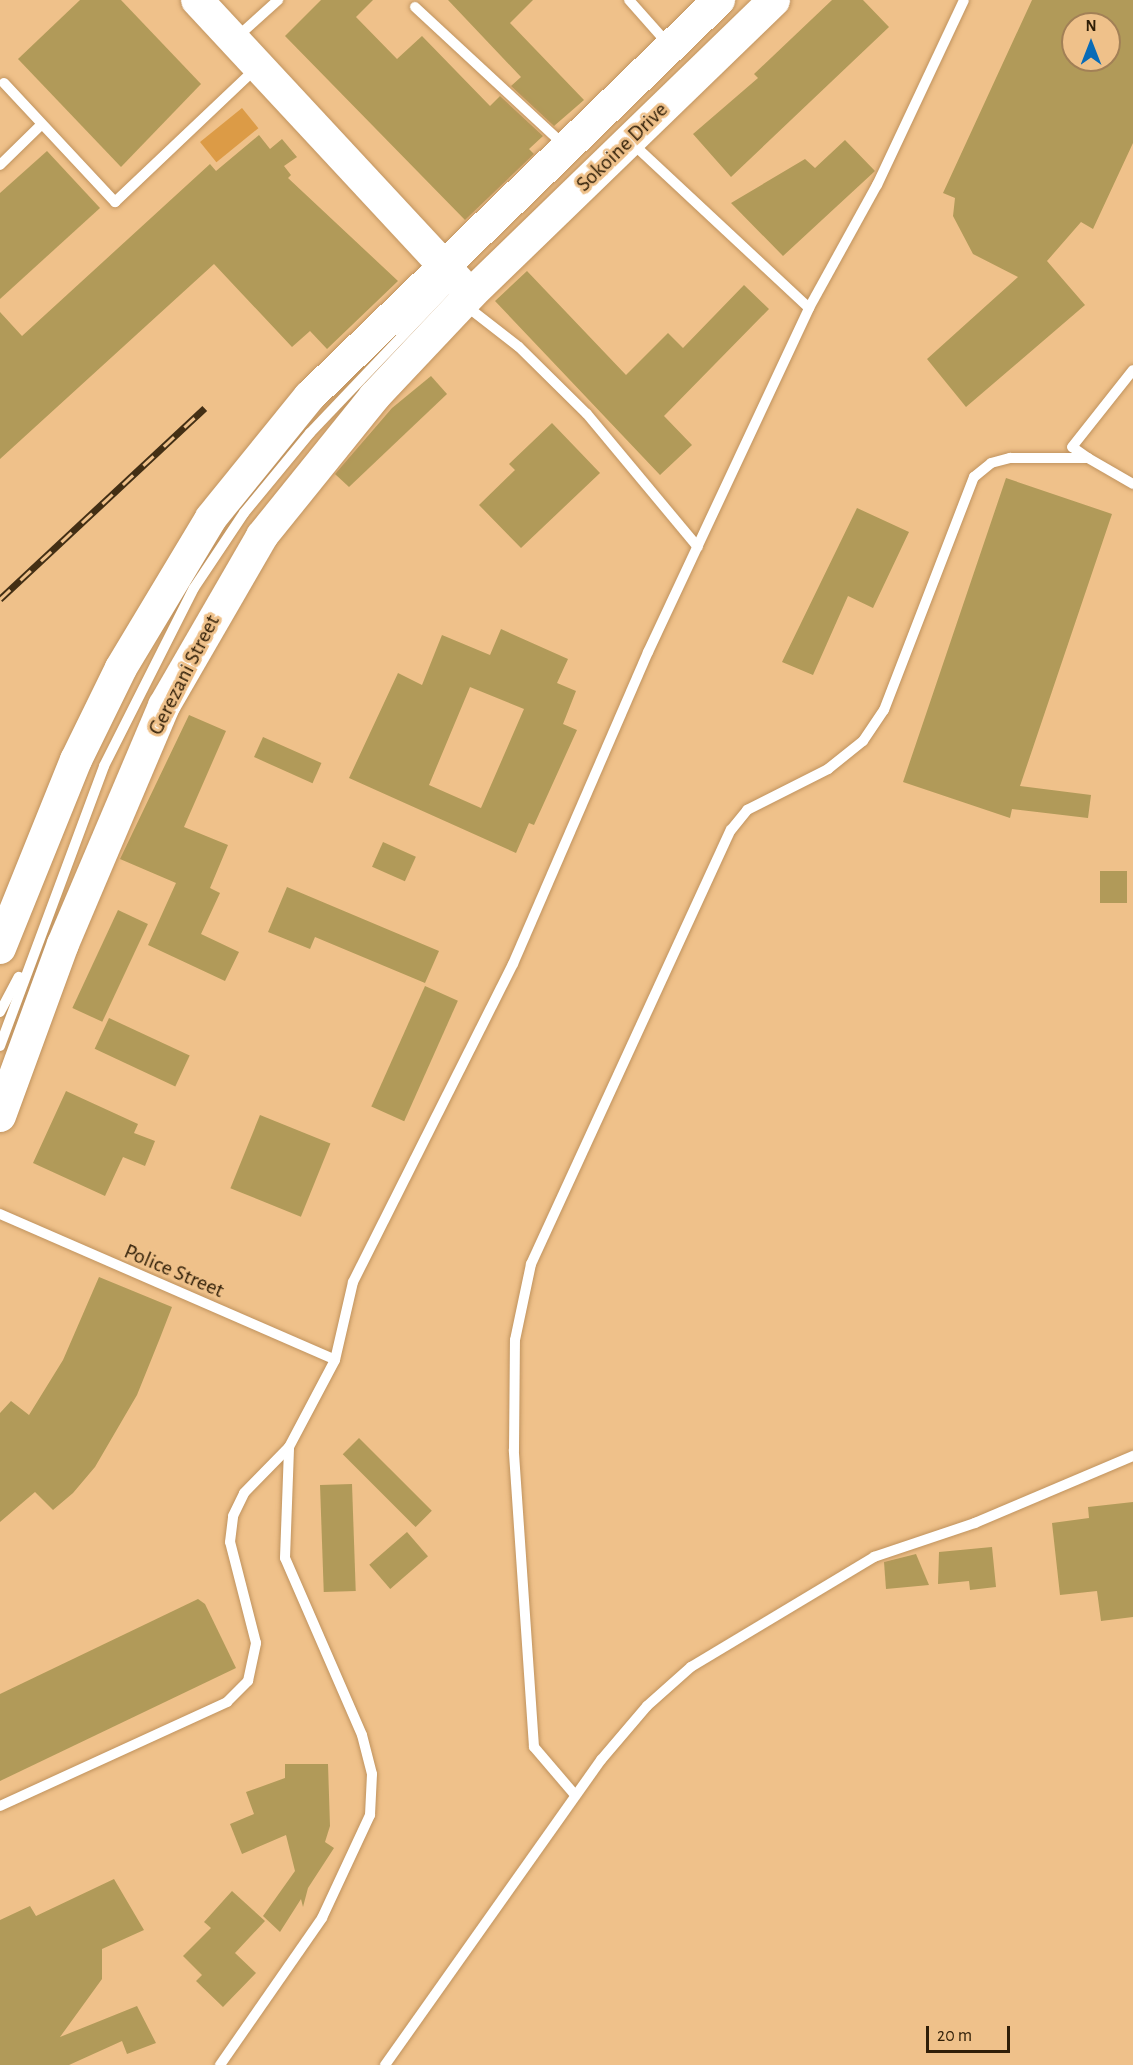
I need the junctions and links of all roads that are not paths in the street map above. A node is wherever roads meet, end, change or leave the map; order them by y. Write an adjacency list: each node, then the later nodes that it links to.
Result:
1 (197, 0): 8 (main road)
2 (278, 0): 8 (lane)
3 (629, 0): 9 (lane)
4 (719, 0): 9 (main road, Sokoine Drive)
5 (774, 0): 13 (main road, Sokoine Drive)
6 (964, 0): 17 (lane)
7 (415, 7): 14 (lane)
8 (234, 40): 10 (main road)
9 (671, 47): 14 (main road, Sokoine Drive)
10 (258, 66): 12 (lane); 16 (main road)
11 (4, 83): 12 (lane)
12 (41, 125): 15 (lane)
13 (628, 140): 16 (main road, Sokoine Drive); 17 (lane)
14 (566, 147): 16 (main road, Sokoine Drive)
15 (0, 165)
16 (458, 286): 21 (lane); 22 (main road); 23 (lane); 26 (main road, Gerezani Street)
17 (809, 308): 21 (lane)
18 (1133, 370): 19 (lane)
19 (1088, 458): 20 (lane); 31 (lane)
20 (1133, 484)
21 (698, 547): 28 (lane)
22 (0, 948)
23 (35, 948): 24 (lane); 25 (lane)
24 (0, 1012)
25 (0, 1046)
26 (0, 1116)
27 (0, 1214): 28 (lane, Police Street)
28 (335, 1360): 29 (lane)
29 (289, 1448): 32 (lane); 33 (lane)
30 (1133, 1456): 31 (lane)
31 (575, 1795): 34 (lane)
32 (0, 1806)
33 (220, 2065)
34 (385, 2065)

